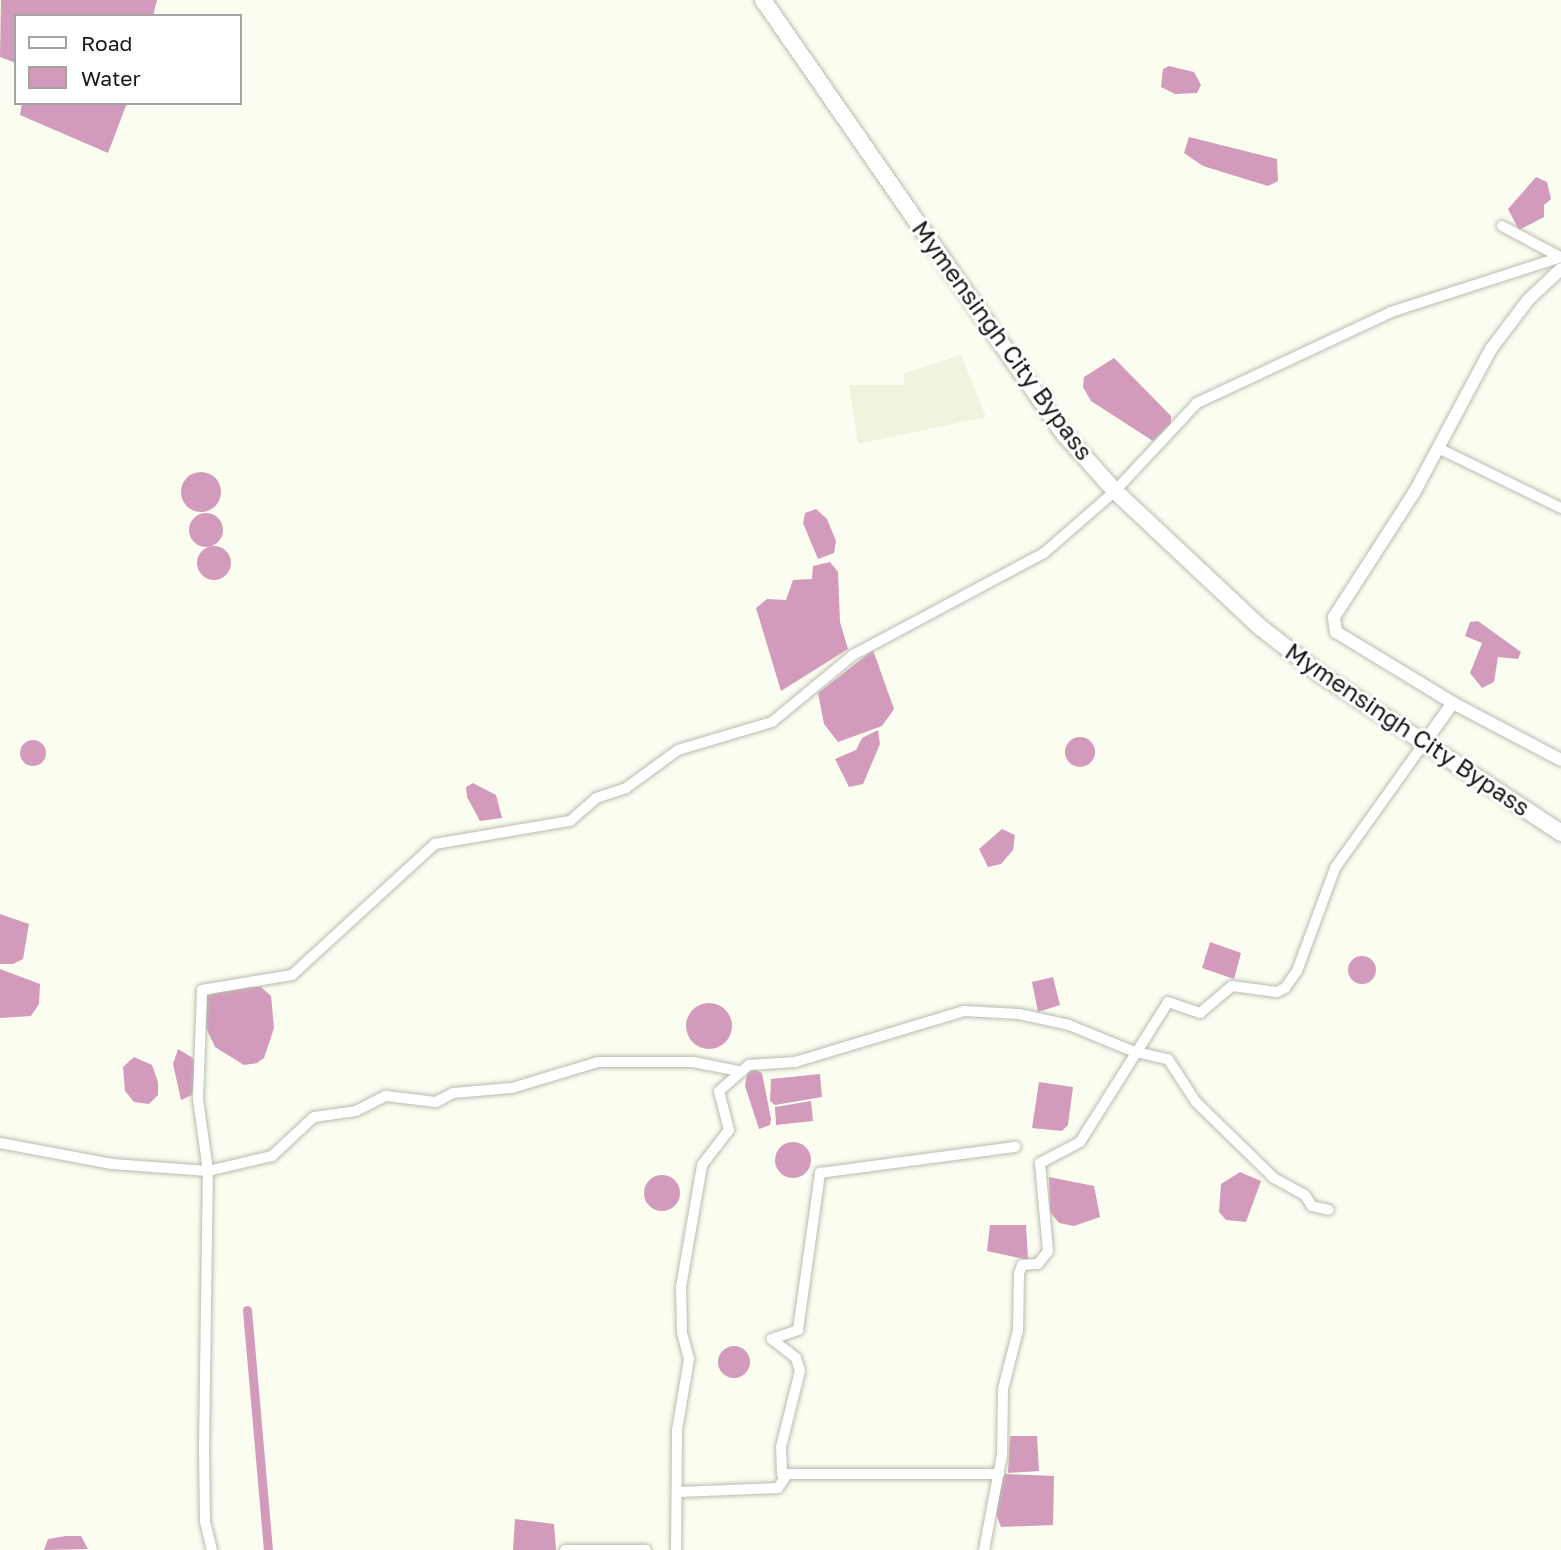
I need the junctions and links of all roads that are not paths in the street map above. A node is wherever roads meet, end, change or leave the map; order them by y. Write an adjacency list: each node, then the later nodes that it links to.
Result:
1 (763, 0): 6 (highway, Mymensingh City Bypass)
2 (1502, 226): 3 (street)
3 (1561, 257): 6 (street)
4 (1561, 270): 5 (street)
5 (1440, 449): 7 (street); 8 (street)
6 (1115, 491): 9 (highway, Mymensingh City Bypass); 16 (street)
7 (1561, 508)
8 (1453, 703): 9 (street); 10 (street)
9 (1424, 743): 11 (highway, Mymensingh City Bypass); 12 (street)
10 (1561, 760)
11 (1561, 833)
12 (1132, 1051): 13 (street); 17 (street); 19 (street)
13 (739, 1071): 16 (street); 20 (street)
14 (0, 1143): 16 (street)
15 (1015, 1147): 18 (street)
16 (208, 1171): 21 (street)
17 (1329, 1210)
18 (782, 1474): 19 (street); 20 (street)
19 (999, 1474): 25 (street)
20 (679, 1492): 24 (street)
21 (212, 1550)
22 (565, 1550): 23 (street)
23 (646, 1550)
24 (676, 1550)
25 (984, 1550)

